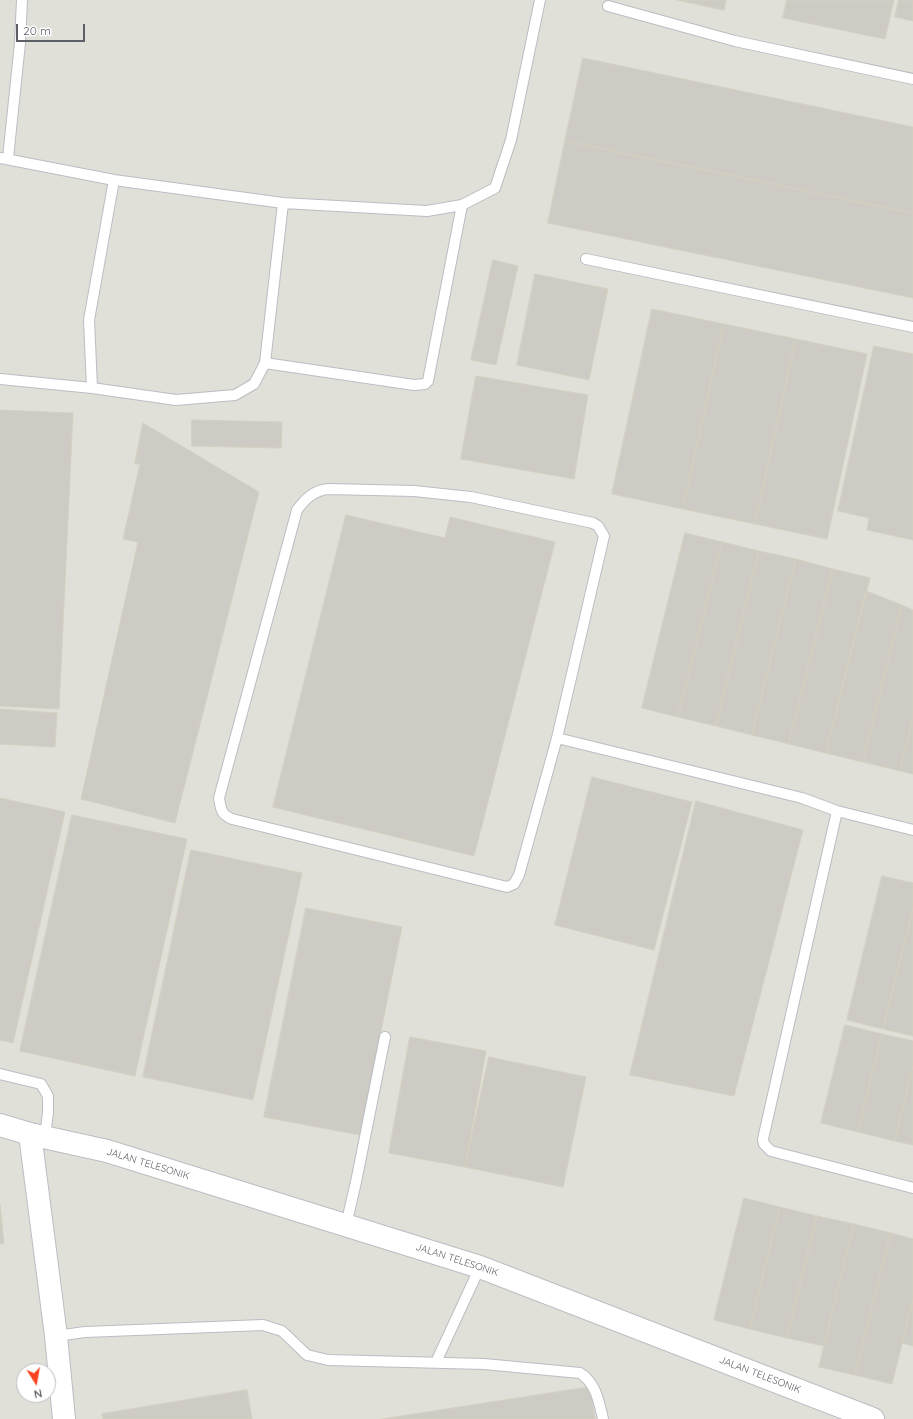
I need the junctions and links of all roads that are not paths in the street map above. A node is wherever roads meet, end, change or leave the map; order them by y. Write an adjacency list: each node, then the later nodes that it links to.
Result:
1 (22, 0): 5 (lane)
2 (540, 0): 8 (lane)
3 (608, 6): 4 (lane)
4 (913, 79)
5 (4, 158): 6 (lane)
6 (114, 180): 7 (lane); 13 (lane)
7 (283, 203): 8 (lane); 11 (lane)
8 (462, 205): 11 (lane)
9 (586, 259): 10 (lane)
10 (913, 327)
11 (265, 363): 13 (lane)
12 (0, 379): 13 (lane)
13 (92, 388)
14 (557, 738): 14 (lane); 15 (lane)
15 (837, 811): 16 (lane); 21 (lane)
16 (913, 830)
17 (385, 1037): 22 (lane)
18 (0, 1074): 20 (lane)
19 (0, 1125): 20 (street, JALAN TELESONIK)
20 (38, 1135): 22 (street, JALAN TELESONIK); 24 (street)
21 (913, 1188)
22 (346, 1225): 23 (street, JALAN TELESONIK)
23 (480, 1267): 25 (lane); 28 (street, JALAN TELESONIK)
24 (56, 1336): 25 (lane); 26 (street)
25 (436, 1362): 27 (lane)
26 (64, 1419)
27 (603, 1419)
28 (873, 1419)

